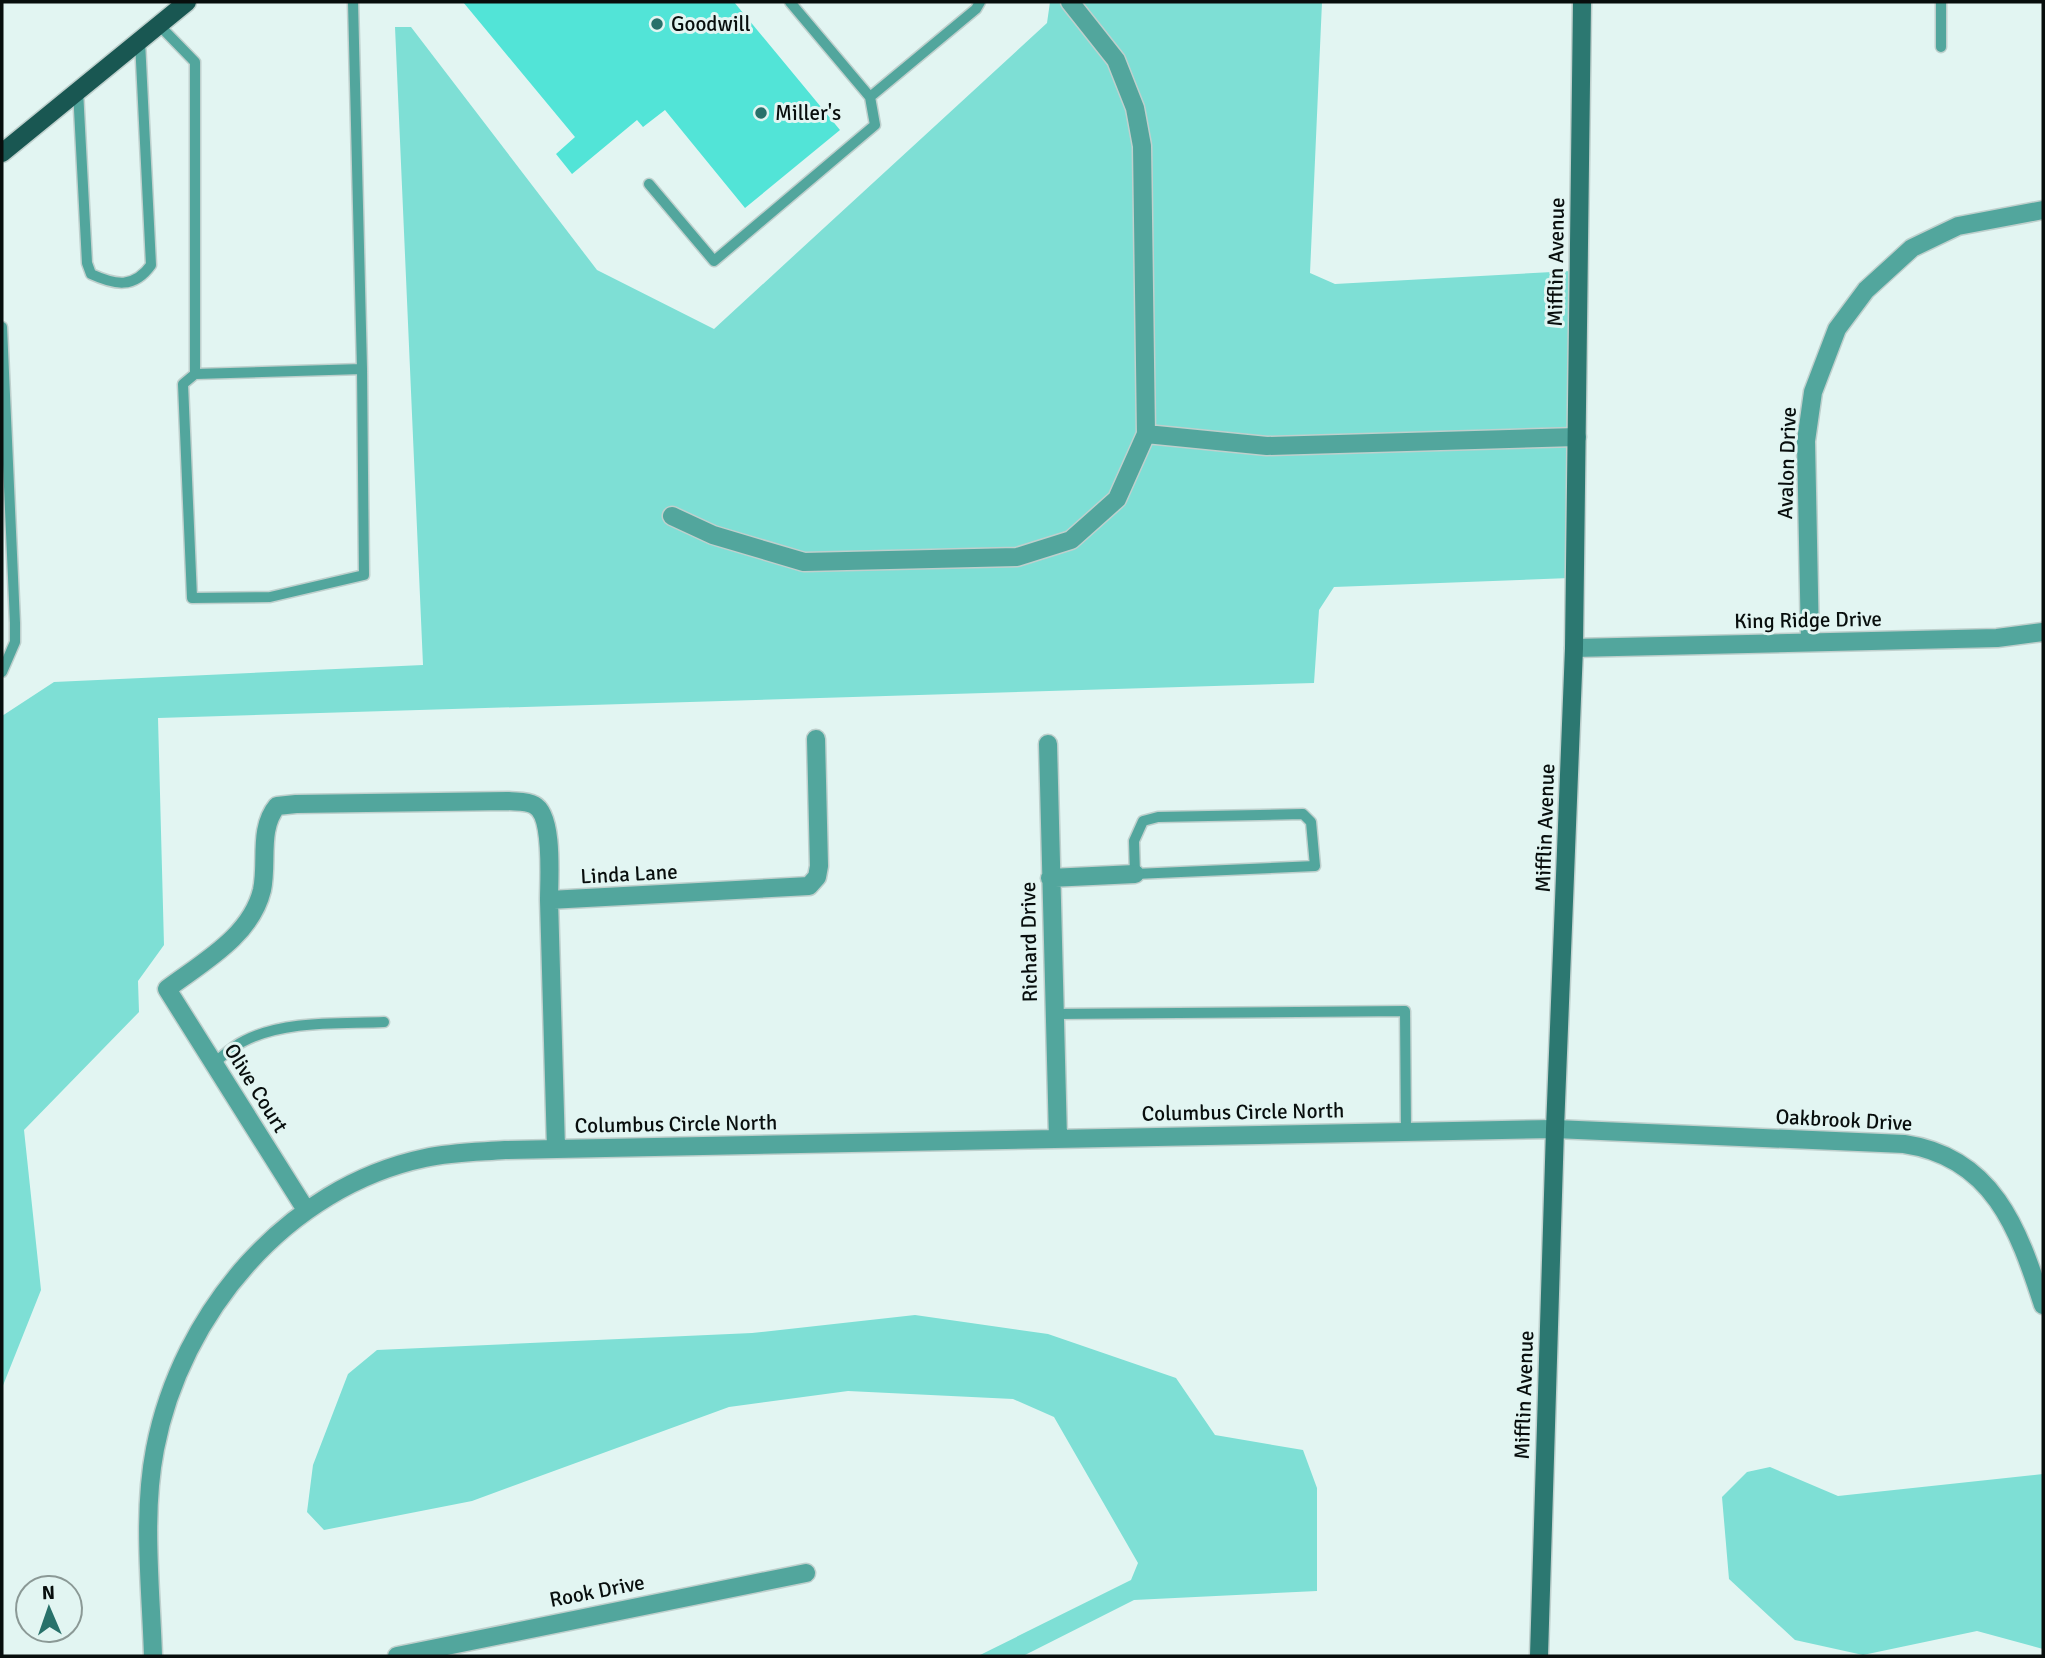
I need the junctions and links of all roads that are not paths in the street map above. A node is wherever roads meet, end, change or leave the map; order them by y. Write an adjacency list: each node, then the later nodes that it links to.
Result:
1 (187, 2): 8 (main road)
2 (353, 2): 17 (lane)
3 (790, 2): 12 (lane)
4 (980, 2): 12 (lane)
5 (1070, 2): 19 (street)
6 (1582, 2): 20 (street, Mifflin Avenue)
7 (1941, 2): 10 (lane)
8 (159, 25): 9 (main road); 18 (lane)
9 (140, 40): 11 (main road); 11 (lane)
10 (1941, 47)
11 (78, 89): 13 (main road)
12 (870, 97): 14 (lane)
13 (2, 153)
14 (649, 184)
15 (2043, 210): 23 (street, Avalon Drive)
16 (2, 327): 25 (lane)
17 (362, 369): 18 (lane); 18 (lane)
18 (195, 374)
19 (1146, 434): 20 (street); 21 (street)
20 (1577, 437): 24 (street, Mifflin Avenue)
21 (672, 516)
22 (2043, 632): 23 (street, King Ridge Drive)
23 (1810, 642): 24 (street, King Ridge Drive)
24 (1574, 648): 34 (street, Mifflin Avenue)
25 (2, 672)
26 (816, 739): 30 (street, Linda Lane)
27 (1048, 744): 29 (street, Richard Drive)
28 (1135, 874): 28 (lane); 29 (street)
29 (1050, 878): 31 (street, Richard Drive)
30 (549, 900): 33 (street, Olive Court); 37 (street)
31 (1054, 1014): 35 (lane); 36 (street, Richard Drive)
32 (384, 1022): 33 (lane)
33 (214, 1063): 38 (street, Olive Court)
34 (1555, 1129): 35 (street, Columbus Circle North); 39 (street, Oakbrook Drive); 43 (street, Mifflin Avenue)
35 (1406, 1132): 36 (street, Columbus Circle North)
36 (1058, 1139): 37 (street, Columbus Circle North)
37 (556, 1149): 38 (street, Columbus Circle North)
38 (306, 1210): 41 (street, Columbus Circle North)
39 (2043, 1304)
40 (806, 1573): 42 (street, Rook Drive)
41 (153, 1656)
42 (397, 1656)
43 (1539, 1656)

